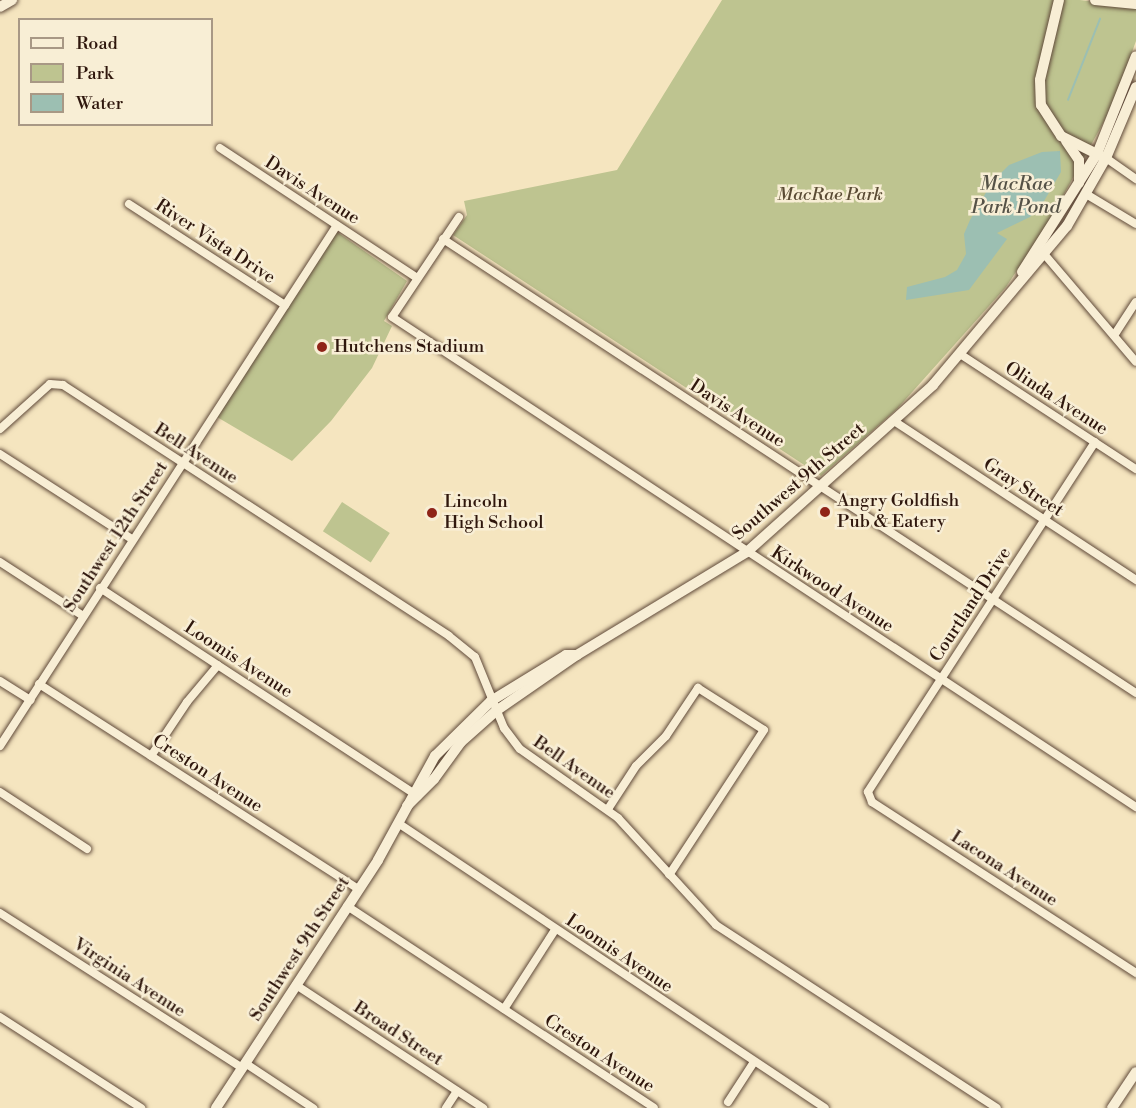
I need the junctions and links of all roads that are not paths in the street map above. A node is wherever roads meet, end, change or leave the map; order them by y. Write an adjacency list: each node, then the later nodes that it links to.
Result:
1 (12, 0): 5 (main road)
2 (1059, 0): 8 (main road)
3 (1095, 0): 4 (main road)
4 (1136, 4)
5 (0, 7)
6 (1136, 56): 10 (main road, Southwest 9th Street)
7 (1135, 92): 10 (main road, Southwest 9th Street)
8 (1062, 136): 10 (main road); 13 (main road)
9 (220, 148): 17 (street, Davis Avenue)
10 (1102, 156): 11 (street); 12 (main road, Southwest 9th Street); 13 (main road, Southwest 9th Street)
11 (1136, 179)
12 (1086, 194): 16 (street); 19 (main road, Southwest 9th Street)
13 (1071, 200): 21 (main road, Southwest 9th Street)
14 (129, 204): 23 (street, River Vista Drive)
15 (459, 217): 18 (street)
16 (1136, 224)
17 (337, 225): 20 (street, Davis Avenue); 23 (street, Southwest 12th Street)
18 (443, 239): 20 (street); 33 (street, Davis Avenue)
19 (1045, 255): 21 (main road, Southwest 9th Street); 24 (street)
20 (417, 278): 36 (street, Kirkwood Avenue)
21 (1009, 293): 25 (main road, Southwest 9th Street)
22 (1136, 302): 24 (street)
23 (285, 305): 31 (street, Southwest 12th Street)
24 (1115, 334): 26 (street)
25 (960, 354): 27 (main road, Southwest 9th Street); 29 (street, Olinda Avenue)
26 (1136, 362)
27 (894, 421): 33 (main road, Southwest 9th Street); 34 (street, Gray Street)
28 (0, 429): 31 (street, Bell Avenue)
29 (1095, 442): 32 (street, Olinda Avenue); 34 (street, Courtland Drive)
30 (0, 454): 35 (street)
31 (182, 462): 35 (street, Southwest 12th Street); 48 (street, Bell Avenue)
32 (1136, 469)
33 (821, 487): 36 (main road, Southwest 9th Street); 40 (street, Davis Avenue)
34 (1044, 520): 38 (street, Gray Street); 40 (street, Courtland Drive)
35 (132, 539): 39 (street, Southwest 12th Street)
36 (747, 552): 43 (street, Kirkwood Avenue); 48 (main road, Southwest 9th Street)
37 (0, 562): 41 (street)
38 (1136, 580)
39 (100, 588): 41 (street, Southwest 12th Street); 42 (street, Loomis Avenue)
40 (993, 599): 43 (street, Courtland Drive); 46 (street, Davis Avenue)
41 (83, 616): 45 (street, Southwest 12th Street)
42 (218, 665): 50 (street); 53 (street, Loomis Avenue)
43 (941, 679): 51 (street, Courtland Drive); 54 (street, Kirkwood Avenue)
44 (0, 681): 47 (street)
45 (39, 684): 47 (street, Southwest 12th Street); 50 (street, Creston Avenue)
46 (1136, 693)
47 (30, 700): 49 (street, Southwest 12th Street)
48 (494, 706): 53 (main road, Southwest 9th Street); 55 (street, Bell Avenue)
49 (0, 746)
50 (151, 756): 59 (street, Creston Avenue)
51 (872, 784): 63 (street, Lacona Avenue)
52 (0, 792): 57 (street)
53 (416, 794): 56 (main road, Southwest 9th Street)
54 (1136, 807)
55 (608, 809): 58 (street, Bell Avenue); 58 (street)
56 (398, 824): 59 (main road, Southwest 9th Street); 62 (street, Loomis Avenue)
57 (87, 849)
58 (669, 875): 79 (street, Bell Avenue)
59 (358, 889): 60 (main road, Southwest 9th Street)
60 (347, 906): 64 (main road, Southwest 9th Street); 65 (street, Creston Avenue)
61 (0, 913): 68 (street, Virginia Avenue)
62 (555, 930): 65 (street); 67 (street, Loomis Avenue)
63 (1136, 974)
64 (296, 985): 68 (main road, Southwest 9th Street); 70 (street, Broad Street)
65 (504, 1009): 77 (street, Creston Avenue)
66 (0, 1017): 72 (street)
67 (754, 1062): 71 (street); 78 (street, Loomis Avenue)
68 (243, 1066): 73 (main road, Southwest 9th Street); 74 (street, Virginia Avenue)
69 (1136, 1072): 80 (main road)
70 (457, 1091): 75 (street); 76 (street, Broad Street)
71 (728, 1102)
72 (141, 1108)
73 (216, 1108)
74 (313, 1108)
75 (446, 1108)
76 (483, 1108)
77 (654, 1108)
78 (825, 1108)
79 (997, 1108)
80 (1112, 1108)

